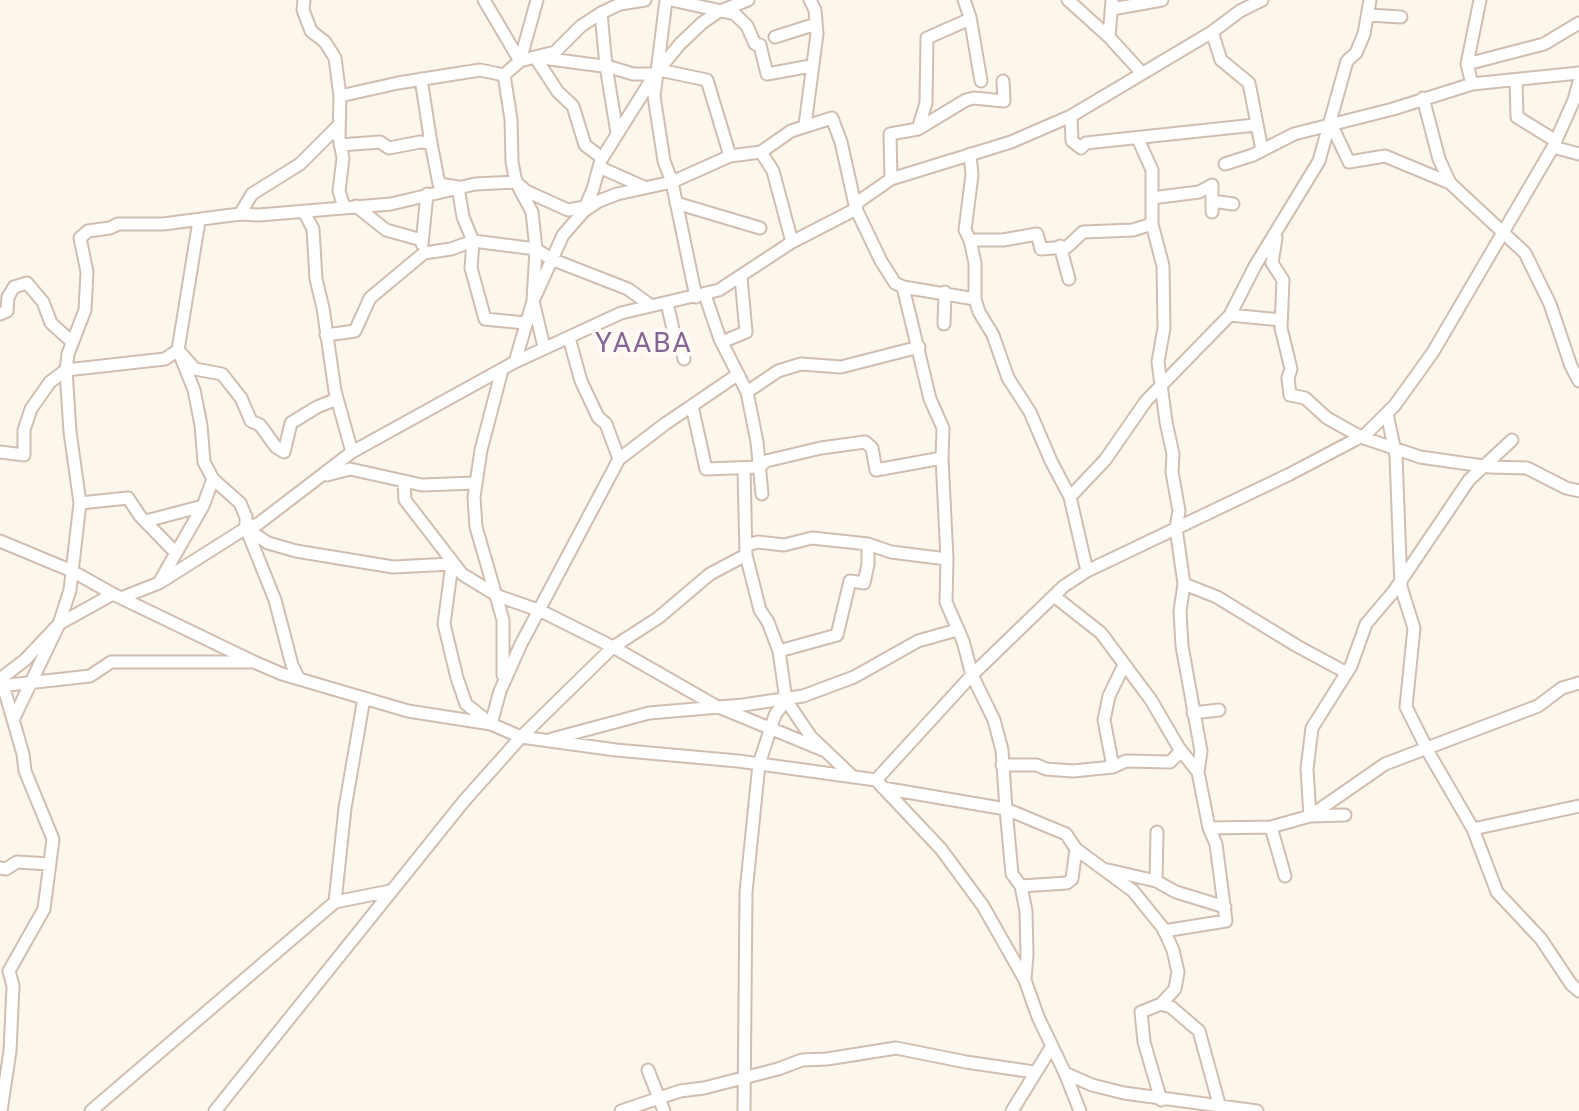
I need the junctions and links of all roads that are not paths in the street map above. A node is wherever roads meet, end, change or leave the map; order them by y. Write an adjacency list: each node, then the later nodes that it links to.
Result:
1 (304, 0): 41 (street)
2 (484, 0): 27 (street)
3 (537, 0): 27 (street)
4 (645, 0): 16 (street)
5 (669, 0): 17 (street); 31 (street)
6 (748, 0): 17 (street)
7 (810, 0): 22 (street)
8 (964, 0): 20 (street)
9 (1068, 0): 25 (street)
10 (1162, 0): 14 (street)
11 (1262, 0): 15 (street)
12 (1370, 0): 18 (street)
13 (1480, 0): 28 (street)
14 (1112, 4): 25 (street)
15 (1238, 5): 23 (street)
16 (604, 8): 26 (street); 29 (street)
17 (718, 12): 30 (street); 31 (street)
18 (1368, 15): 19 (street); 45 (street)
19 (1401, 17)
20 (970, 19): 37 (street); 48 (street)
21 (1579, 23): 28 (street)
22 (816, 24): 24 (street); 30 (street)
23 (1212, 32): 32 (street); 47 (street)
24 (775, 37)
25 (1109, 37): 32 (street)
26 (535, 57): 27 (street); 29 (street); 59 (street)
27 (520, 61): 34 (street)
28 (1467, 64): 40 (street)
29 (606, 66): 31 (street); 49 (street)
30 (811, 66): 46 (street)
31 (657, 72): 49 (street); 58 (street); 63 (street)
32 (1141, 72): 43 (street)
33 (1579, 73): 36 (street)
34 (504, 75): 35 (street); 62 (street)
35 (421, 79): 41 (street); 51 (street)
36 (1516, 80): 40 (street); 52 (street)
37 (981, 81)
38 (1003, 81): 48 (street)
39 (1579, 82): 52 (street)
40 (1472, 84): 42 (street)
41 (340, 96): 44 (street)
42 (1423, 98): 45 (street); 64 (street)
43 (1071, 116): 50 (street); 56 (street)
44 (340, 124): 53 (street); 75 (street)
45 (1331, 124): 54 (street); 64 (street); 80 (street)
46 (805, 125): 55 (street); 73 (street)
47 (1255, 125): 50 (street); 54 (street)
48 (918, 129): 61 (street)
49 (617, 133): 59 (street)
50 (1138, 139): 68 (street)
51 (431, 143): 53 (street); 65 (street)
52 (1554, 144): 57 (street); 79 (street)
53 (340, 145): 71 (street)
54 (1262, 150): 60 (street)
55 (761, 152): 58 (street); 84 (street)
56 (970, 154): 61 (street); 82 (street)
57 (1579, 154)
58 (730, 156): 63 (street)
59 (600, 162): 66 (street); 72 (street)
60 (1225, 164)
61 (891, 179): 73 (street)
62 (516, 182): 65 (street); 72 (street); 86 (street)
63 (672, 182): 66 (street); 69 (street)
64 (1450, 183): 79 (street)
65 (458, 187): 67 (street); 83 (street)
66 (644, 187): 72 (street)
67 (427, 194): 71 (street); 81 (street)
68 (1152, 198): 70 (street); 77 (street)
69 (676, 203): 78 (street); 93 (street)
70 (1233, 204)
71 (350, 207): 74 (street); 81 (street)
72 (584, 209): 88 (street)
73 (856, 209): 84 (street); 91 (street)
74 (304, 212): 75 (street); 103 (street)
75 (240, 214): 76 (street)
76 (199, 221): 105 (street); 109 (street)
77 (1152, 224): 85 (street); 116 (street)
78 (760, 228)
79 (1504, 231): 115 (street); 120 (street)
80 (1277, 233): 99 (street); 100 (street)
81 (422, 240): 87 (street)
82 (970, 240): 85 (street); 94 (street)
83 (473, 241): 86 (street); 87 (street); 101 (street)
84 (792, 242): 89 (street)
85 (1060, 246): 90 (street)
86 (536, 249): 88 (street); 95 (street)
87 (424, 253): 103 (street)
88 (551, 259): 95 (street); 97 (street)
89 (741, 277): 93 (street); 106 (street)
90 (1069, 279)
91 (903, 287): 92 (street); 108 (street)
92 (945, 292): 94 (street); 102 (street)
93 (700, 296): 96 (street); 106 (street)
94 (975, 299): 137 (street)
95 (533, 301): 101 (street); 107 (street)
96 (667, 303): 97 (street); 110 (street)
97 (650, 305): 104 (street)
98 (0, 314): 105 (street)
99 (1230, 315): 100 (street); 116 (street)
100 (1281, 320): 121 (street)
101 (525, 323): 111 (street)
102 (944, 324)
103 (326, 335): 118 (street)
104 (569, 338): 107 (street); 127 (street)
105 (72, 342): 112 (street)
106 (722, 342): 114 (street)
107 (544, 347): 111 (street)
108 (919, 347): 117 (street); 126 (street)
109 (178, 350): 112 (street); 118 (street); 132 (street)
110 (684, 359)
111 (515, 362): 113 (street)
112 (66, 370): 124 (street); 138 (street)
113 (502, 370): 125 (street); 134 (street)
114 (737, 375): 117 (street); 119 (street)
115 (1579, 381)
116 (1162, 383): 137 (street); 142 (street)
117 (747, 392): 129 (street)
118 (337, 399): 125 (street)
119 (692, 406): 127 (street); 130 (street)
120 (1387, 414): 121 (street); 123 (street)
121 (1361, 437): 123 (street); 142 (street)
122 (1512, 440): 128 (street)
123 (1394, 448): 128 (street); 151 (street)
124 (0, 452)
125 (352, 452): 131 (street)
126 (942, 458): 129 (street); 147 (street)
127 (619, 459): 157 (street)
128 (1484, 466): 135 (street); 151 (street)
129 (759, 467): 130 (street); 136 (street)
130 (744, 468): 145 (street)
131 (322, 476): 133 (street); 141 (street)
132 (213, 479): 139 (street); 141 (street)
133 (404, 481): 134 (street); 148 (street)
134 (476, 483): 155 (street)
135 (1579, 491)
136 (762, 494)
137 (1070, 497): 150 (street)
138 (80, 503): 140 (street); 149 (street)
139 (203, 506): 140 (street); 146 (street)
140 (146, 521): 146 (street)
141 (246, 528): 148 (street); 152 (street); 166 (street)
142 (1176, 528): 150 (street); 153 (street)
143 (0, 541): 149 (street)
144 (868, 544): 145 (street); 147 (street); 161 (street)
145 (747, 550): 160 (street); 161 (street)
146 (175, 552): 152 (street)
147 (947, 559): 159 (street)
148 (452, 564): 155 (street); 177 (street)
149 (72, 571): 154 (street); 158 (street)
150 (1087, 571): 156 (street)
151 (1400, 582): 164 (street); 181 (street)
152 (159, 583): 154 (street)
153 (1184, 584): 164 (street); 175 (street)
154 (117, 596): 158 (street); 162 (street)
155 (498, 596): 157 (street); 170 (street)
156 (1054, 596): 163 (street); 165 (street)
157 (541, 611): 160 (street); 170 (street)
158 (59, 624): 167 (street); 168 (street)
159 (957, 630): 165 (street); 172 (street)
160 (613, 647): 173 (street); 179 (street)
161 (779, 651): 172 (street)
162 (254, 662): 166 (street); 167 (street)
163 (1124, 665): 183 (street); 186 (street)
164 (1347, 673): 193 (street)
165 (972, 675): 185 (street); 189 (street)
166 (299, 679): 171 (street)
167 (34, 682): 168 (street); 176 (street)
168 (1, 683): 176 (street)
169 (1579, 683): 181 (street)
170 (500, 691): 177 (street)
171 (364, 698): 177 (street); 206 (street)
172 (786, 700): 173 (street); 178 (street); 182 (street)
173 (716, 706): 178 (street); 180 (street)
174 (1219, 710): 175 (street)
175 (1193, 713): 187 (street)
176 (13, 720): 199 (street)
177 (491, 724): 179 (street)
178 (770, 728): 182 (street); 184 (street)
179 (521, 737): 180 (street); 205 (street)
180 (548, 741): 184 (street)
181 (1427, 748): 193 (street); 196 (street)
182 (823, 750): 188 (street)
183 (1181, 751): 186 (street); 187 (street)
184 (759, 764): 188 (street); 216 (street)
185 (1002, 765): 186 (street); 191 (street)
186 (1113, 767)
187 (1198, 772): 195 (street)
188 (853, 776): 189 (street)
189 (879, 784): 191 (street); 209 (street)
190 (1579, 806): 196 (street)
191 (1006, 809): 198 (street); 204 (street)
192 (1345, 815): 193 (street)
193 (1310, 816): 194 (street)
194 (1271, 827): 195 (street); 202 (street)
195 (1209, 828): 207 (street)
196 (1473, 829): 210 (street)
197 (1157, 832): 203 (street)
198 (1076, 849): 200 (street); 204 (street)
199 (50, 864): 201 (street); 220 (street)
200 (1098, 867): 203 (street); 208 (street)
201 (0, 868)
202 (1285, 876)
203 (1156, 881): 207 (street)
204 (1021, 886): 209 (street)
205 (390, 891): 206 (street); 222 (street)
206 (335, 902): 221 (street)
207 (1225, 907): 208 (street)
208 (1164, 931): 211 (street)
209 (1025, 980): 212 (street)
210 (1579, 991)
211 (1161, 1004): 218 (street); 219 (street)
212 (1052, 1046): 214 (street); 215 (street)
213 (648, 1070): 217 (street)
214 (1034, 1072): 216 (street); 226 (street)
215 (1065, 1073): 218 (street); 227 (street)
216 (744, 1077): 217 (street); 225 (street)
217 (658, 1098): 223 (street); 224 (street)
218 (1161, 1100): 219 (street)
219 (1223, 1107): 228 (street)
220 (1, 1111)
221 (91, 1111)
222 (215, 1111)
223 (621, 1111)
224 (664, 1111)
225 (744, 1111)
226 (1012, 1111)
227 (1080, 1111)
228 (1257, 1111)

